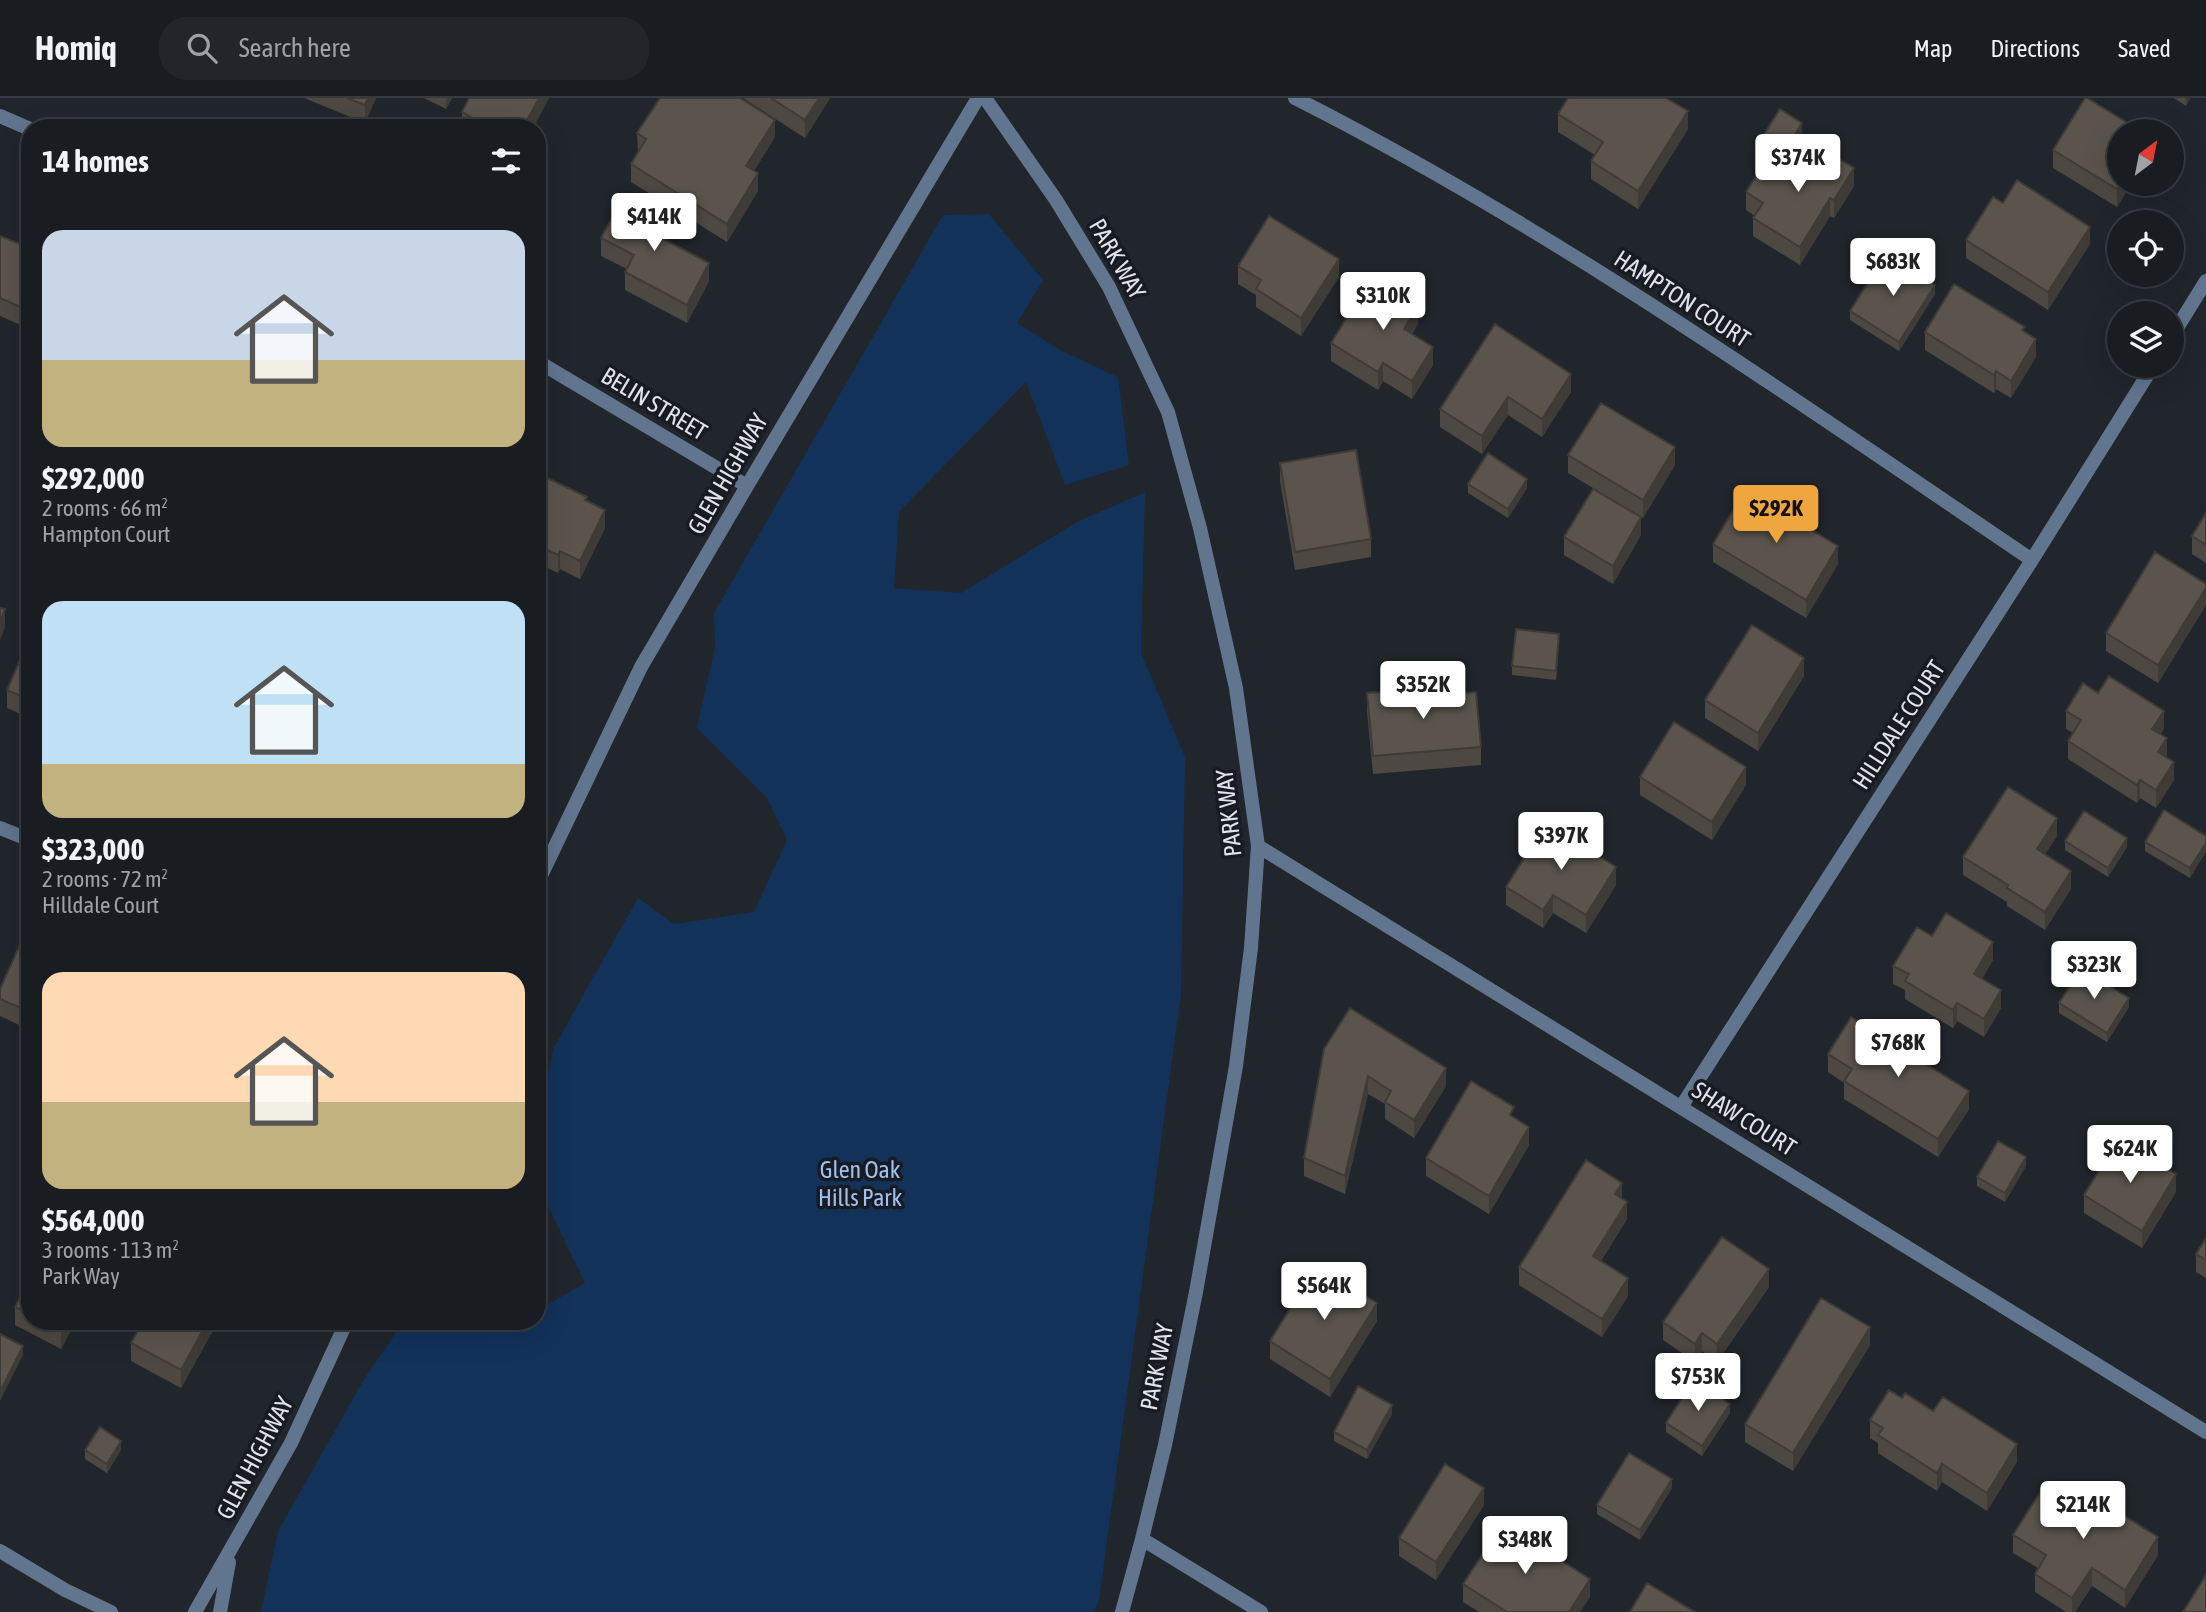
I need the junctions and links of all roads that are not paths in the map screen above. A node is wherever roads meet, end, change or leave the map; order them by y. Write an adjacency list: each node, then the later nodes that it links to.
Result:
1 (978, 98): 10 (street, GLEN HIGHWAY)
2 (985, 98): 14 (street, PARK WAY)
3 (1295, 98): 11 (street, HAMPTON COURT)
4 (0, 116): 5 (street)
5 (21, 125)
6 (2206, 281): 7 (street)
7 (2184, 317)
8 (546, 366): 10 (street, BELIN STREET)
9 (2146, 378): 11 (street, HILLDALE COURT)
10 (747, 486): 15 (street, GLEN HIGHWAY)
11 (2032, 560): 16 (street, HILLDALE COURT)
12 (0, 828): 13 (street)
13 (21, 836)
14 (1258, 846): 16 (street, SHAW COURT); 19 (street, PARK WAY)
15 (546, 865)
16 (1681, 1107): 18 (street, SHAW COURT)
17 (343, 1330): 21 (street, GLEN HIGHWAY)
18 (2206, 1432)
19 (1142, 1539): 25 (street, PARK WAY); 26 (street)
20 (0, 1551): 22 (street)
21 (230, 1553): 23 (street, GLEN HIGHWAY); 24 (street)
22 (111, 1612)
23 (195, 1612)
24 (220, 1612)
25 (1122, 1612)
26 (1261, 1612)

